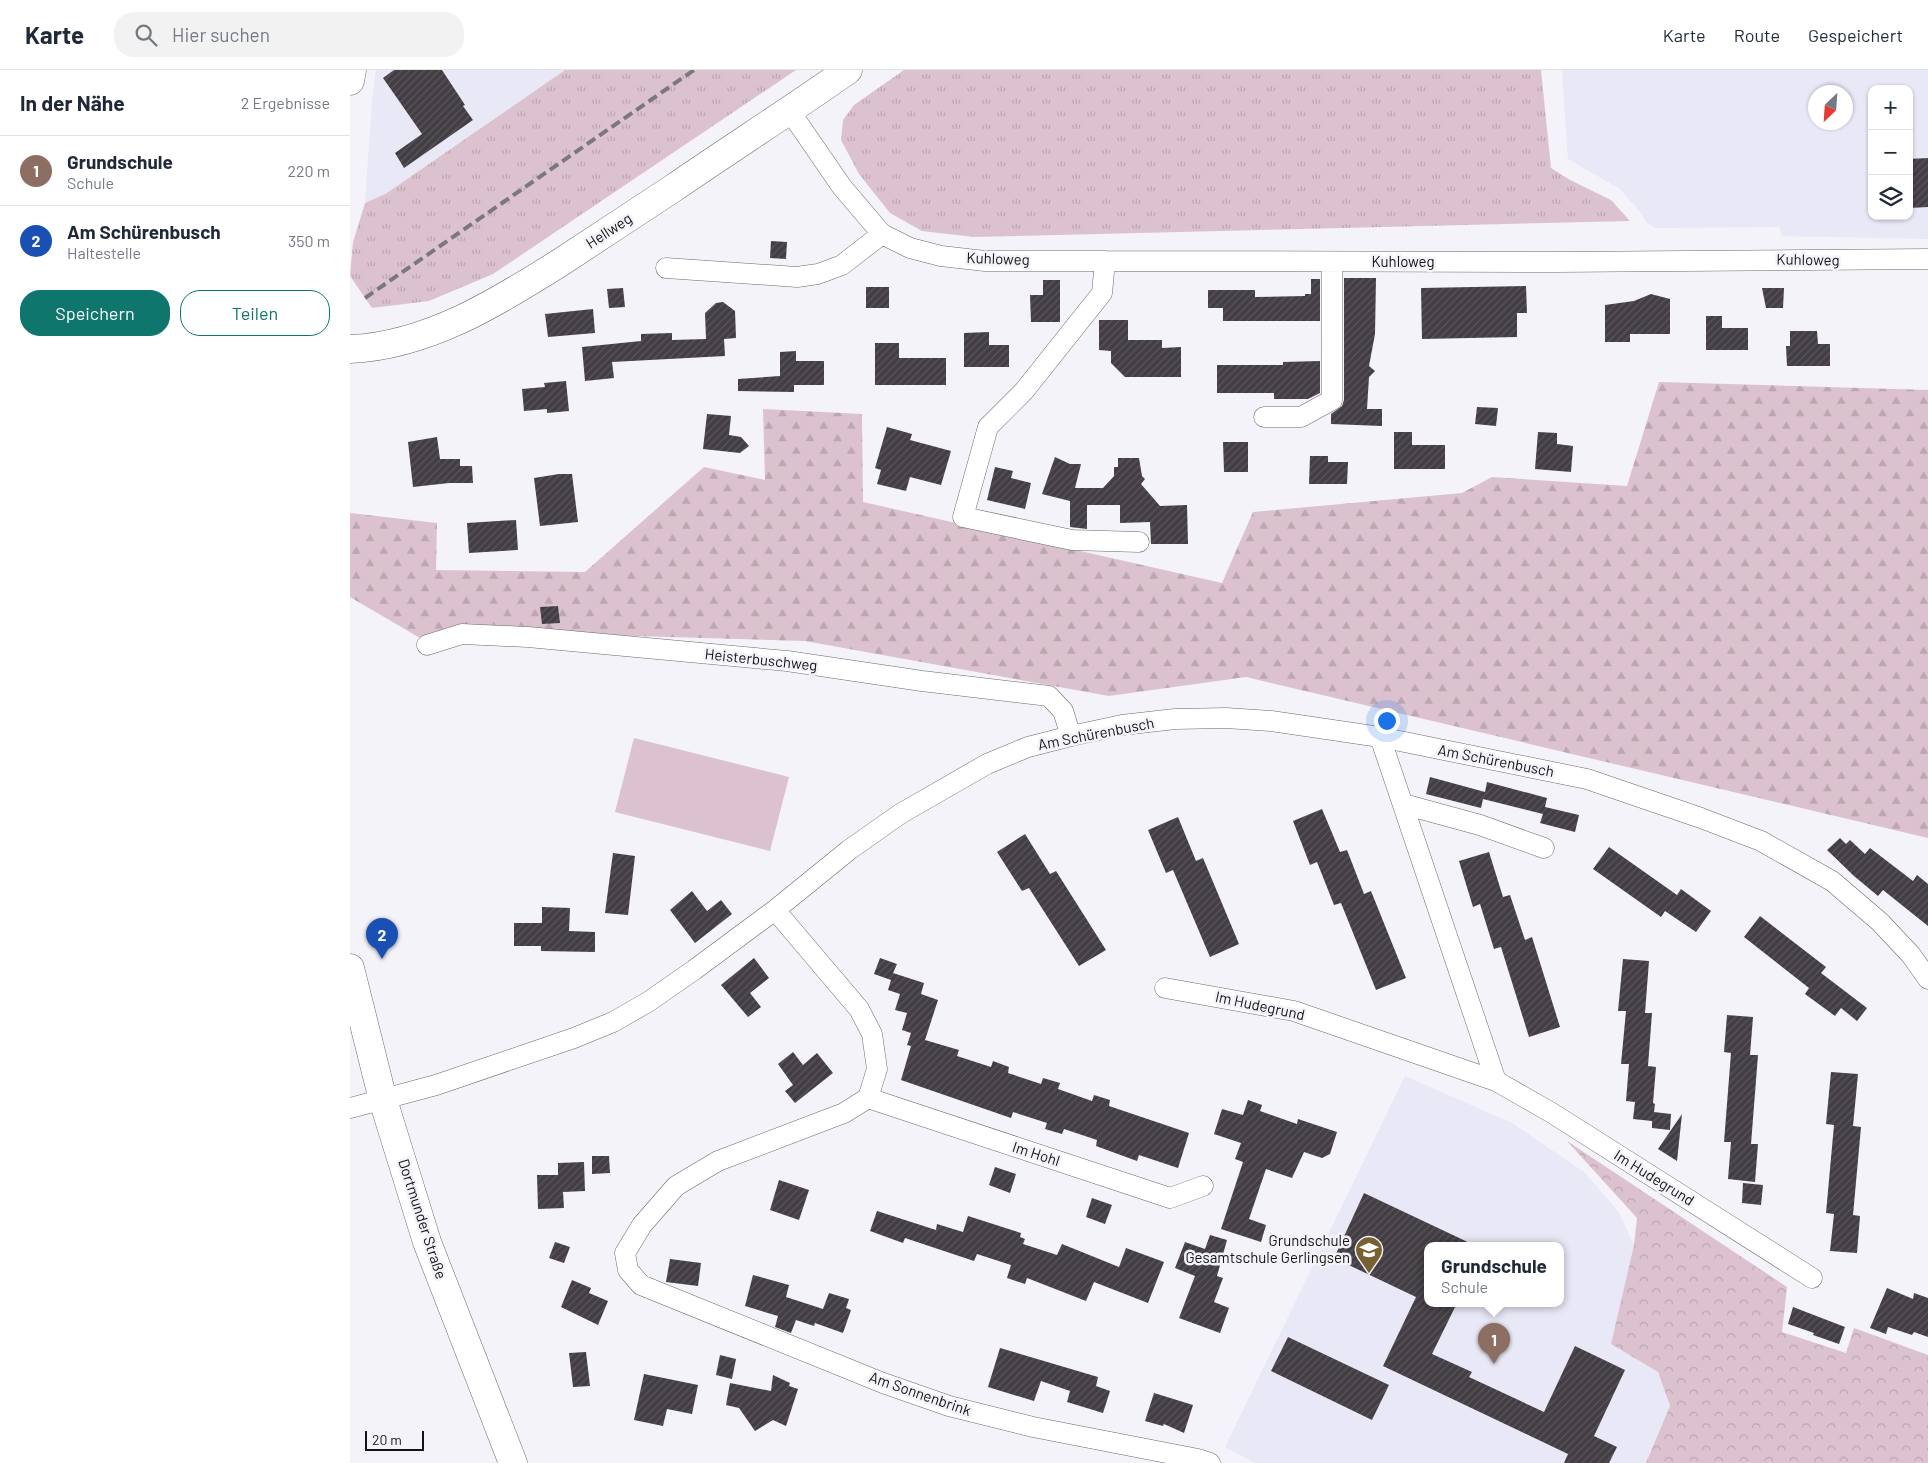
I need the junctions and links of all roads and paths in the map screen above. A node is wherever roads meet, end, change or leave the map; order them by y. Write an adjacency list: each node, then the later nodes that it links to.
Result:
1 (352, 70): 3 (street)
2 (848, 70): 4 (street, Hellweg)
3 (350, 80)
4 (789, 110): 5 (street, Kuhloweg); 10 (street, Hellweg)
5 (882, 234): 7 (street, Kuhloweg); 9 (street)
6 (1928, 259): 8 (street, Kuhloweg)
7 (1105, 261): 8 (street, Kuhloweg); 12 (street)
8 (1332, 262): 11 (street)
9 (666, 268)
10 (350, 349)
11 (1264, 417)
12 (1139, 542)
13 (427, 645): 14 (street, Heisterbuschweg)
14 (1071, 736): 15 (street, Am Schürenbusch); 18 (street, Am Schürenbusch)
15 (1380, 737): 16 (street); 20 (street, Am Schürenbusch)
16 (1403, 804): 17 (street); 22 (street)
17 (1544, 848)
18 (775, 910): 23 (street); 24 (street, Am Schürenbusch)
19 (350, 968): 24 (street, Dortmunder Straße)
20 (1928, 979)
21 (1165, 988): 22 (street, Im Hudegrund)
22 (1496, 1081): 27 (street, Im Hudegrund)
23 (868, 1098): 26 (street, Im Hohl); 29 (street, Am Sonnenbrink)
24 (383, 1100): 25 (street, Am Schürenbusch); 28 (street, Dortmunder Straße)
25 (350, 1108)
26 (1203, 1186)
27 (1812, 1278)
28 (513, 1463)
29 (1210, 1463)

